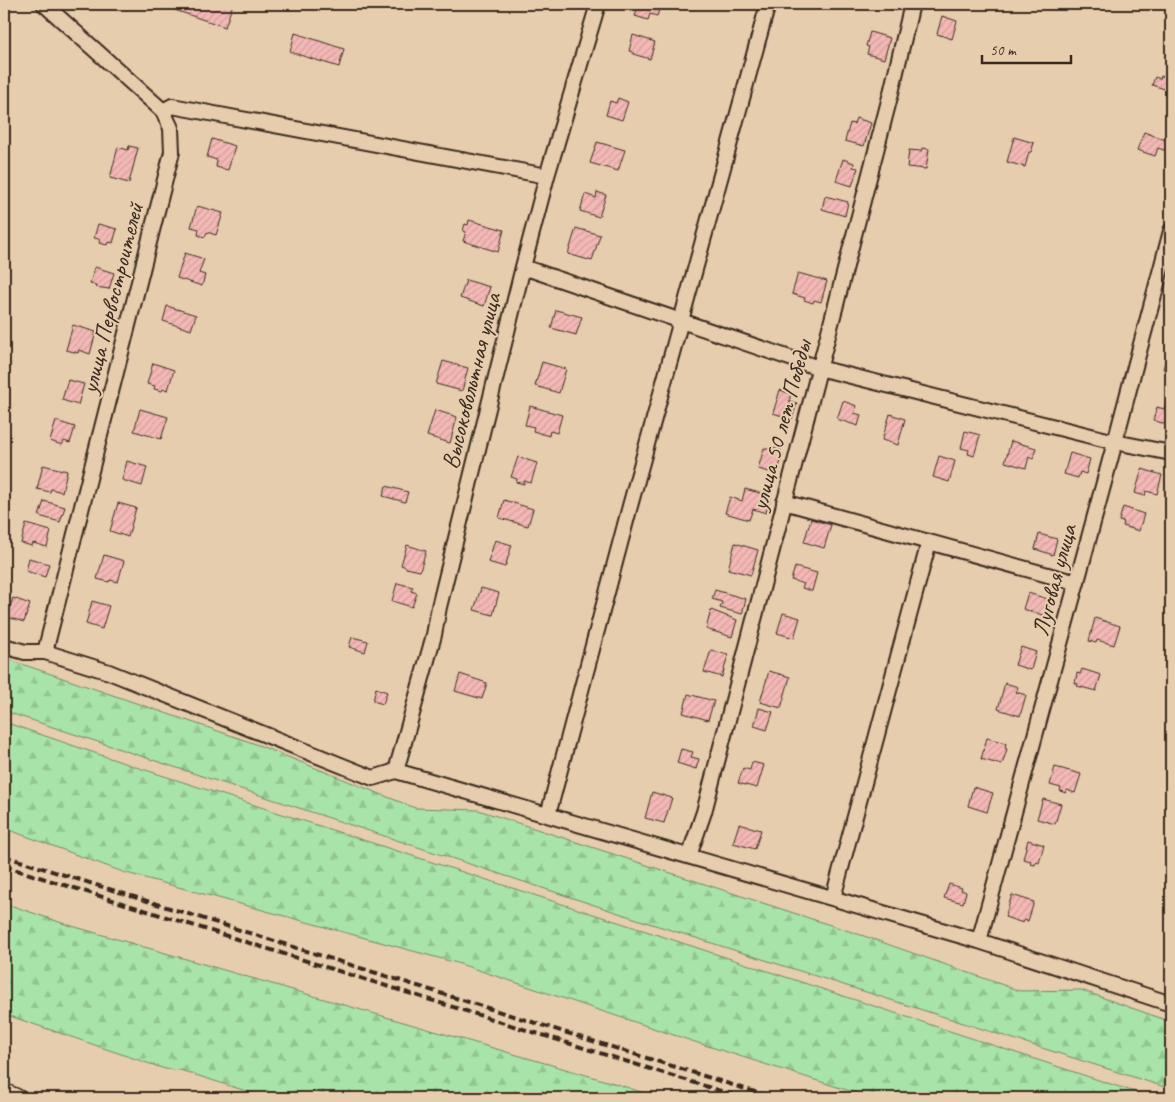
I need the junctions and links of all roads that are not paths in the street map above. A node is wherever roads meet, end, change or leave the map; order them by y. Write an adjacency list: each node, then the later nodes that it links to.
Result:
1 (44, 4): 5 (street, улица Первостроителей)
2 (598, 4): 6 (street, Высоковольтная улица)
3 (768, 4): 9 (street)
4 (912, 4): 10 (street, улица 50 лет Победы)
5 (163, 111): 6 (street); 17 (street, улица Первостроителей)
6 (547, 176): 8 (street, Высоковольтная улица)
7 (1171, 231): 11 (street, Луговая улица)
8 (522, 267): 9 (street); 18 (street, Высоковольтная улица)
9 (681, 321): 10 (street); 19 (street)
10 (819, 368): 11 (street); 13 (street, улица 50 лет Победы)
11 (1116, 442): 12 (street); 15 (street, Луговая улица)
12 (1171, 453)
13 (784, 502): 14 (street); 20 (street, улица 50 лет Победы)
14 (929, 542): 15 (street); 21 (street)
15 (1077, 583): 22 (street, Луговая улица)
16 (4, 646): 17 (street)
17 (45, 652): 18 (street)
18 (396, 771): 19 (street)
19 (548, 815): 20 (street)
20 (689, 856): 21 (street)
21 (833, 898): 22 (street)
22 (979, 941): 23 (street)
23 (1171, 1004)
24 (4, 1093): 25 (main road)
25 (16, 1098)

